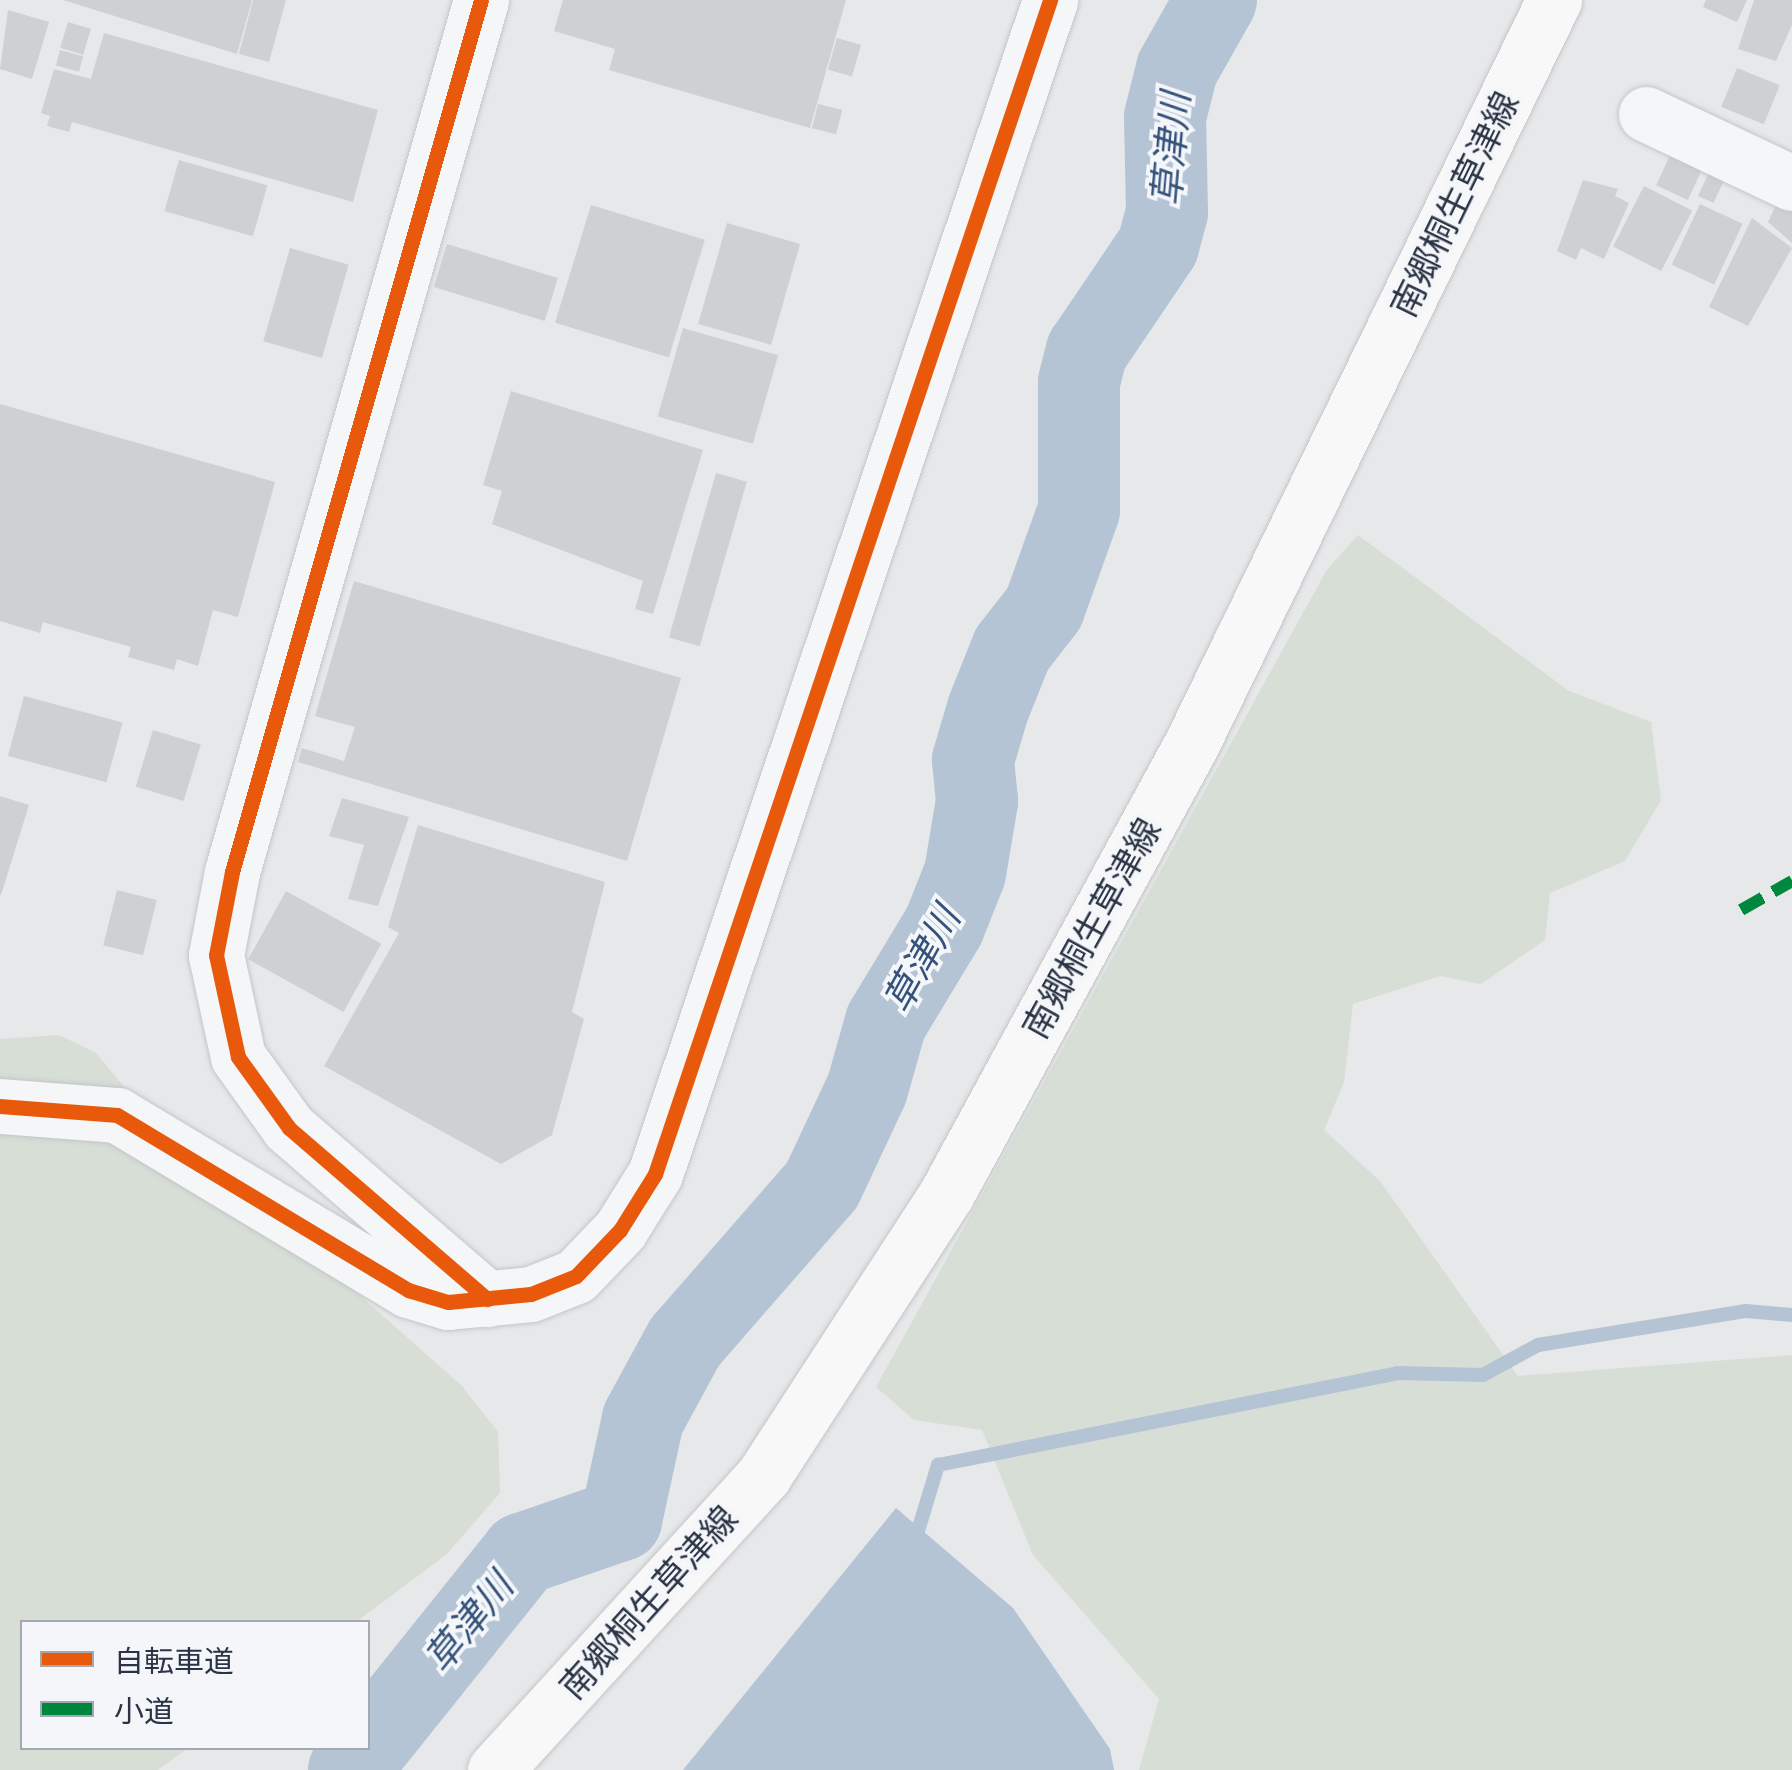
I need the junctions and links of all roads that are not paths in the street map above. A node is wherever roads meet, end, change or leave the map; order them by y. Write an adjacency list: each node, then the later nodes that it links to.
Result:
1 (481, 0): 7 (street)
2 (1050, 0): 7 (street)
3 (1554, 0): 8 (main road, 南郷桐生草津線)
4 (1646, 114): 5 (street)
5 (1792, 183)
6 (0, 1106): 7 (street)
7 (486, 1299)
8 (495, 1770)

